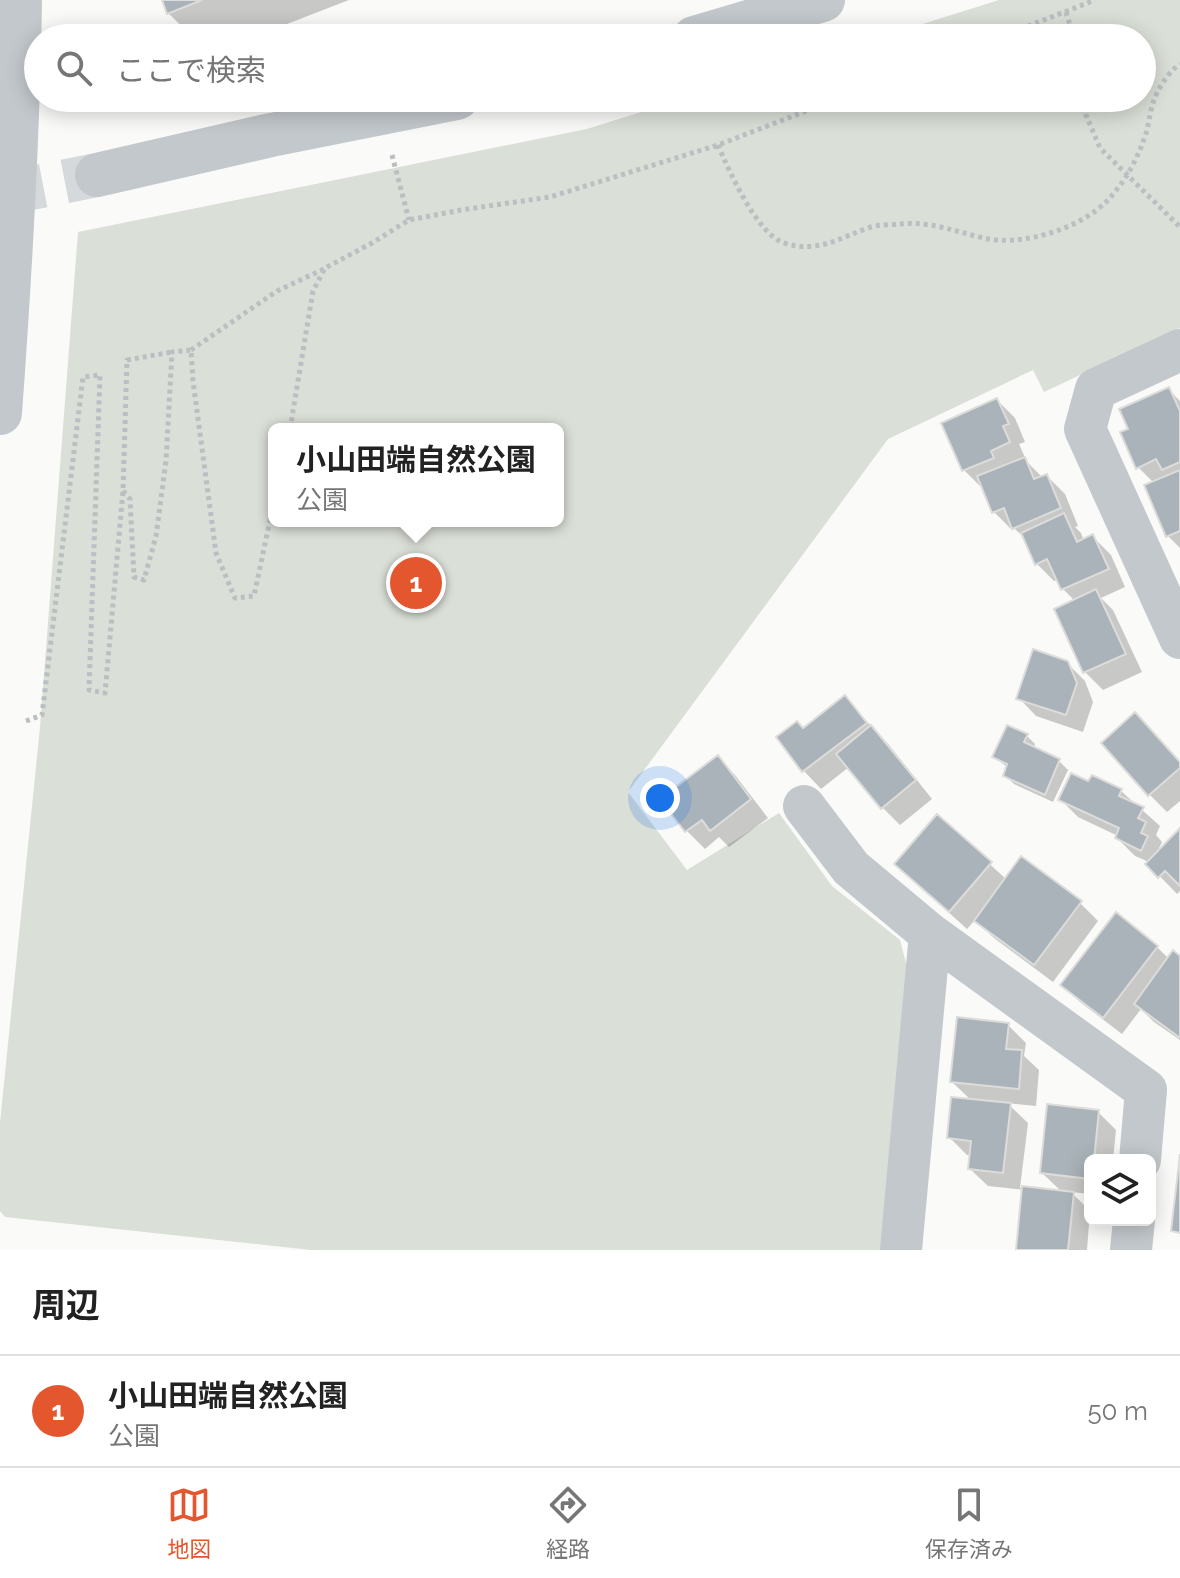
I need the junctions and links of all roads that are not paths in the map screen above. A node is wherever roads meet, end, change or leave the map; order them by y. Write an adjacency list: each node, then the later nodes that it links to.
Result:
1 (20, 0): 7 (street)
2 (823, 0): 3 (street)
3 (742, 24)
4 (387, 112): 5 (street)
5 (97, 175)
6 (1180, 350): 8 (street)
7 (0, 413)
8 (1180, 638)
9 (804, 806): 10 (street)
10 (930, 934): 11 (street); 13 (street)
11 (1141, 1154)
12 (1133, 1226): 14 (street)
13 (901, 1250)
14 (1131, 1250)

